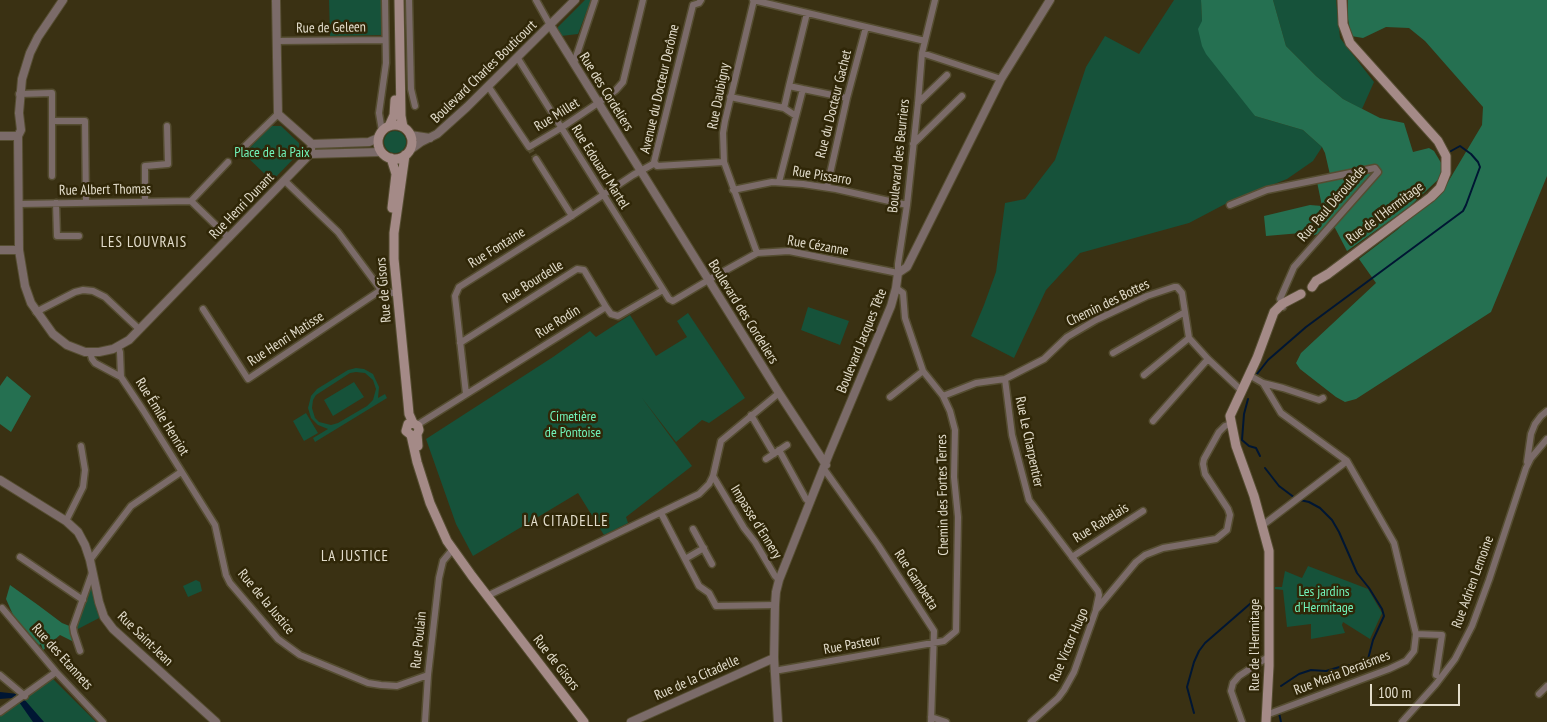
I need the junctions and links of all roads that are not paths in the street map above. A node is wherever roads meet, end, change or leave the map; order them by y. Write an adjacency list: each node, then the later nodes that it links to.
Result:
1 (63, 0): 33 (street)
2 (276, 0): 21 (street)
3 (385, 0): 20 (street)
4 (394, 0): 47 (main road)
5 (399, 0): 32 (main road)
6 (408, 0): 30 (street)
7 (536, 0): 18 (street)
8 (575, 0): 18 (street, Boulevard Charles Bouticourt)
9 (595, 0): 25 (street)
10 (643, 0): 38 (street, Rue Millet)
11 (702, 0): 16 (street, Avenue du Docteur Derôme)
12 (753, 0): 17 (street); 35 (street, Rue Daubigny)
13 (935, 0): 22 (street, Boulevard des Beurriers)
14 (1050, 0): 27 (street)
15 (1342, 0): 89 (main road, Rue de l'Hermitage)
16 (690, 2): 62 (street, Avenue du Docteur Derôme)
17 (807, 13): 19 (street); 29 (street)
18 (550, 25): 24 (street, Boulevard Charles Bouticourt); 25 (street, Rue des Cordeliers)
19 (866, 27): 22 (street); 36 (street, Rue du Docteur Gachet)
20 (385, 40): 21 (street, Rue de Geleen); 47 (street)
21 (277, 41): 41 (street)
22 (924, 41): 23 (street, Boulevard des Beurriers)
23 (922, 53): 27 (street); 37 (street, Boulevard des Beurriers)
24 (517, 58): 28 (street, Boulevard Charles Bouticourt); 46 (street, Rue Edouard Martel)
25 (573, 62): 38 (street, Rue des Cordeliers)
26 (946, 76): 37 (street)
27 (1001, 79): 83 (street)
28 (488, 86): 46 (street, Rue Millet); 51 (street, Boulevard Charles Bouticourt)
29 (789, 86): 31 (street); 40 (street)
30 (410, 89): 32 (street); 39 (street)
31 (803, 89): 36 (street); 42 (street)
32 (400, 93): 45 (main road)
33 (19, 94): 43 (street); 50 (street)
34 (962, 96): 53 (street)
35 (730, 97): 40 (street); 61 (street, Rue Daubigny)
36 (847, 98): 67 (street, Rue du Docteur Gachet)
37 (918, 103): 53 (street, Boulevard des Beurriers)
38 (598, 104): 46 (street, Rue Millet); 63 (street, Rue des Cordeliers)
39 (415, 106)
40 (784, 108): 42 (street)
41 (278, 114): 52 (street); 54 (street)
42 (796, 116): 66 (street)
43 (52, 121): 64 (street); 71 (street)
44 (166, 126): 72 (street)
45 (403, 127): 47 (main road); 48 (main road)
46 (561, 128): 69 (street, Rue Edouard Martel)
47 (383, 131): 52 (street); 55 (main road)
48 (410, 135): 51 (street, Boulevard Charles Bouticourt); 56 (main road)
49 (0, 136): 50 (street)
50 (18, 136): 73 (street)
51 (430, 138): 56 (street, Boulevard Charles Bouticourt)
52 (312, 144): 57 (street)
53 (913, 144): 75 (street, Boulevard des Beurriers)
54 (243, 148)
55 (381, 152): 57 (street); 58 (main road)
56 (408, 152): 58 (main road); 117 (main road, Rue de Gisors)
57 (310, 154): 65 (street, Rue Henri Dunant)
58 (391, 158): 88 (main road, Rue de Gisors)
59 (536, 159): 77 (street)
60 (228, 162): 70 (street)
61 (724, 162): 62 (street); 68 (street, Rue Daubigny)
62 (655, 163): 63 (street, Avenue du Docteur Derôme)
63 (641, 172): 69 (street, Rue Fontaine); 84 (street, Boulevard des Cordeliers)
64 (52, 176)
65 (284, 180): 79 (street, Rue Henri Dunant); 86 (street)
66 (778, 182): 67 (street, Rue Pissarro); 68 (street, Rue Pissarro)
67 (826, 187): 75 (street, Rue Pissarro)
68 (733, 190): 82 (street, Rue Daubigny)
69 (603, 195): 77 (street, Rue Fontaine); 87 (street, Rue Edouard Martel)
70 (191, 201): 72 (street, Rue Albert Thomas); 79 (street)
71 (86, 202): 72 (street, Rue Albert Thomas); 74 (street, Rue Albert Thomas)
72 (146, 202)
73 (19, 204): 74 (street, Rue Albert Thomas); 81 (street)
74 (56, 204): 78 (street)
75 (907, 205): 83 (street, Boulevard des Beurriers)
76 (1230, 205): 89 (street, Rue Paul Déroulède)
77 (572, 216): 96 (street, Rue Fontaine)
78 (79, 236)
79 (228, 238): 94 (street, Rue Henri Dunant)
80 (0, 250): 81 (street)
81 (19, 250): 92 (street)
82 (757, 253): 83 (street, Rue Cézanne); 84 (street, Rue Cézanne)
83 (898, 273): 85 (street, Boulevard Jacques Tête)
84 (708, 280): 87 (street); 108 (street, Boulevard des Cordeliers)
85 (896, 288): 101 (street, Chemin des Fortes Terres); 124 (street, Boulevard Jacques Tête)
86 (381, 290): 88 (street); 91 (street, Rue Henri Matisse)
87 (663, 290): 90 (street)
88 (392, 293): 117 (main road, Rue de Gisors)
89 (1282, 306): 102 (main road, Rue de l'Hermitage)
90 (606, 307): 96 (street, Rue Bourdelle); 109 (street, Rue Rodin)
91 (203, 309)
92 (36, 312): 94 (street); 98 (street)
93 (1185, 312): 95 (street, Chemin des Bottes); 99 (street); 105 (street, Chemin des Bottes)
94 (139, 329): 97 (street, Rue Henri Dunant)
95 (1189, 338): 100 (street); 103 (street)
96 (460, 343): 109 (street, Rue Fontaine)
97 (118, 347): 98 (street, Rue Henri Dunant); 104 (street, Rue Émile Henriot)
98 (90, 352): 104 (street, Rue Émile Henriot)
99 (1113, 352)
100 (1208, 359): 107 (street); 115 (street)
101 (923, 371): 110 (street, Chemin des Fortes Terres); 111 (street)
102 (1250, 372): 106 (street); 107 (main road, Rue de l'Hermitage)
103 (1144, 375)
104 (121, 377): 126 (street, Rue Émile Henriot)
105 (1005, 379): 110 (street, Rue Le Charpentier); 137 (street, Rue Le Charpentier)
106 (1263, 383): 112 (street); 123 (street)
107 (1242, 390): 116 (main road, Rue de l'Hermitage)
108 (779, 393): 114 (street); 124 (street, Boulevard des Cordeliers)
109 (466, 394): 117 (street, Rue Rodin)
110 (943, 396): 150 (street, Chemin des Fortes Terres)
111 (890, 398)
112 (1323, 398)
113 (1547, 411): 125 (street)
114 (751, 414): 121 (street); 127 (street)
115 (1153, 421)
116 (1231, 424): 133 (main road, Rue de l'Hermitage); 148 (street, Rue Victor Hugo)
117 (412, 427): 135 (main road, Rue de Gisors)
118 (1547, 439): 125 (street, Rue Adrien Lemoine)
119 (81, 446): 132 (street)
120 (786, 446): 121 (street)
121 (776, 452): 122 (street); 129 (street)
122 (766, 459)
123 (1347, 461): 133 (street); 149 (street)
124 (825, 467): 129 (street, Boulevard Jacques Tête); 150 (street, Rue Gambetta)
125 (1526, 468): 174 (street, Rue Adrien Lemoine)
126 (181, 472): 140 (street); 157 (street, Rue de la Justice)
127 (713, 476): 131 (street); 143 (street, Impasse d'Ennery)
128 (0, 480): 132 (street, Rue Saint-Jean)
129 (810, 502): 143 (street, Boulevard Jacques Tête)
130 (1143, 511): 137 (street, Rue Rabelais)
131 (661, 513): 139 (street); 144 (street)
132 (66, 521): 140 (street, Rue Saint-Jean)
133 (1264, 528): 152 (main road, Rue de l'Hermitage)
134 (693, 529): 136 (street)
135 (453, 548): 144 (main road, Rue de Gisors); 157 (street, Rue Poulain)
136 (704, 548): 139 (street); 141 (street)
137 (1072, 556): 148 (street, Rue Le Charpentier)
138 (20, 557): 145 (street)
139 (685, 559): 146 (street)
140 (90, 560): 142 (street, Rue Saint-Jean)
141 (712, 564)
142 (93, 571): 145 (street); 166 (street, Rue Saint-Jean)
143 (779, 580): 146 (street, Boulevard Jacques Tête)
144 (487, 596): 168 (main road, Rue de Gisors)
145 (82, 600): 151 (street)
146 (775, 606): 153 (street, Boulevard Jacques Tête)
147 (2, 608): 155 (street, Rue des Etannets)
148 (1096, 610): 172 (street, Rue Victor Hugo)
149 (1416, 634): 158 (street); 163 (street, Rue Maria Deraismes)
150 (934, 643): 154 (street, Rue Pasteur); 164 (street, Rue Gambetta)
151 (80, 651)
152 (1268, 656): 163 (main road, Rue de l'Hermitage); 173 (street)
153 (774, 658): 154 (street, Boulevard Jacques Tête); 169 (street, Rue de la Citadelle)
154 (774, 671): 170 (street, Boulevard Jacques Tête)
155 (56, 672): 161 (street); 165 (street, Rue des Etannets)
156 (0, 675): 161 (street)
157 (428, 675): 167 (street, Rue Poulain)
158 (1436, 675)
159 (1547, 686): 160 (street)
160 (1539, 694)
161 (24, 696): 162 (street)
162 (0, 712)
163 (1266, 718)
164 (931, 719): 171 (street)
165 (103, 722)
166 (216, 722)
167 (425, 722)
168 (584, 722)
169 (631, 722)
170 (778, 722)
171 (946, 722)
172 (1031, 722)
173 (1242, 722)
174 (1402, 722)

